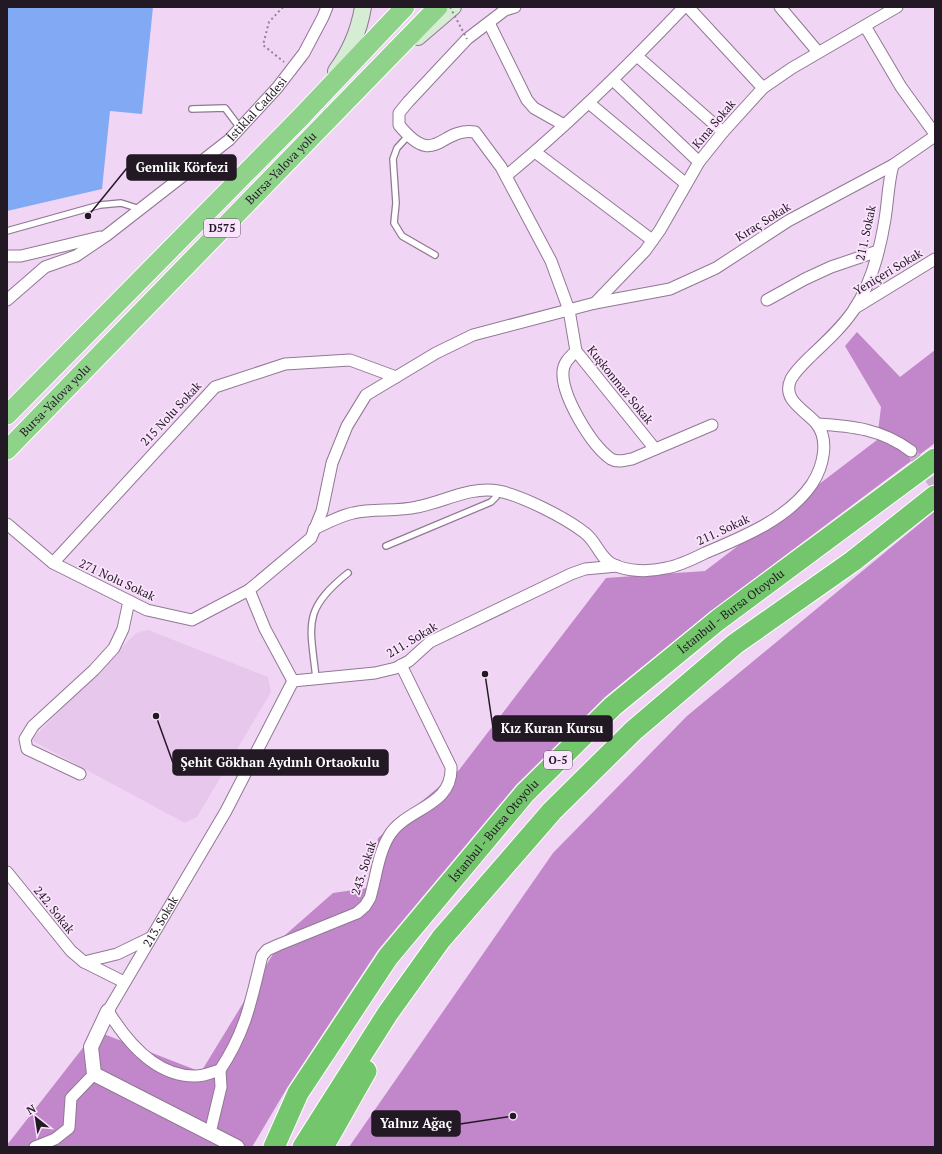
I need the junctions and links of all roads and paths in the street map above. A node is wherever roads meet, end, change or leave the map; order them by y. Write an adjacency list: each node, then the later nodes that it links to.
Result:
1 (283, 7): 18 (path)
2 (327, 7): 18 (street, İstiklal Caddesi)
3 (363, 7): 24 (main road)
4 (405, 7): 24 (highway, Bursa-Yalova yolu / D575)
5 (438, 7): 19 (highway, Bursa-Yalova yolu / D575)
6 (450, 7): 15 (path, bridge)
7 (453, 7): 19 (main road)
8 (684, 7): 17 (street)
9 (688, 7): 21 (street)
10 (780, 7): 16 (street)
11 (897, 7): 14 (street, Kına Sokak)
12 (508, 8): 13 (street)
13 (489, 23): 15 (street); 25 (street)
14 (865, 26): 16 (street, Kına Sokak); 28 (street)
15 (467, 39): 29 (street)
16 (818, 52): 21 (street, Kına Sokak)
17 (637, 56): 20 (street); 27 (street)
18 (292, 69): 26 (street, İstiklal Caddesi)
19 (376, 70): 54 (highway, Bursa-Yalova yolu / D575)
20 (613, 80): 22 (street); 31 (street)
21 (763, 88): 27 (street, Kına Sokak)
22 (588, 103): 25 (street); 34 (street)
23 (192, 109): 26 (lane)
24 (300, 119): 50 (highway, Bursa-Yalova yolu / D575)
25 (564, 125): 30 (street)
26 (240, 128): 35 (street, İstiklal Caddesi)
27 (723, 132): 31 (street, Kına Sokak)
28 (935, 135): 32 (street, Kıraç Sokak)
29 (408, 136): 33 (street, Kuşkonmaz Sokak); 40 (lane)
30 (535, 152): 33 (street); 38 (street)
31 (699, 162): 34 (street, Kına Sokak)
32 (893, 165): 39 (street, 211. Sokak); 45 (street, Kıraç Sokak)
33 (506, 176): 47 (street, Kuşkonmaz Sokak)
34 (686, 184): 38 (street, Kına Sokak)
35 (141, 210): 36 (lane); 37 (street, İstiklal Caddesi)
36 (7, 230)
37 (107, 235): 41 (street); 43 (street, İstiklal Caddesi)
38 (652, 240): 45 (street, Kına Sokak)
39 (878, 251): 44 (street); 46 (street, 211. Sokak)
40 (435, 255)
41 (7, 256)
42 (935, 259): 46 (street, Yeniçeri Sokak)
43 (7, 300)
44 (767, 300)
45 (595, 303): 47 (street, Kıraç Sokak)
46 (855, 308): 52 (street, 211. Sokak)
47 (569, 310): 48 (street, Kuşkonmaz Sokak); 49 (street, Kıraç Sokak)
48 (576, 351): 53 (street, Kuşkonmaz Sokak); 53 (street)
49 (396, 378): 60 (street, 271 Nolu Sokak); 62 (street, 215 Nolu Sokak)
50 (7, 415)
51 (712, 424): 53 (street)
52 (817, 424): 55 (street); 63 (street, 211. Sokak)
53 (655, 449)
54 (7, 450)
55 (911, 451)
56 (935, 459): 79 (highway, İstanbul - Bursa Otoyolu / O-5)
57 (497, 491): 60 (street); 61 (lane); 63 (street)
58 (935, 496): 71 (highway, O-5)
59 (7, 524): 62 (street, 271 Nolu Sokak)
60 (314, 529): 65 (street, 271 Nolu Sokak)
61 (386, 546)
62 (53, 563): 66 (street, 271 Nolu Sokak)
63 (617, 566): 67 (street, 211. Sokak)
64 (348, 573): 68 (lane)
65 (249, 590): 66 (street, 271 Nolu Sokak); 69 (street)
66 (129, 601): 70 (street)
67 (401, 665): 68 (street, 211. Sokak); 77 (street, 243. Sokak)
68 (316, 678): 69 (street, 211. Sokak)
69 (292, 681): 73 (street, 213. Sokak)
70 (80, 774)
71 (552, 812): 85 (highway, O-5); 86 (highway, O-5)
72 (7, 872): 74 (street, 242. Sokak)
73 (151, 937): 74 (street); 75 (street, 213. Sokak)
74 (84, 962): 75 (street, 242. Sokak)
75 (124, 982): 76 (street, 213. Sokak)
76 (108, 1011): 77 (street); 78 (street, 213. Sokak)
77 (220, 1070): 80 (street)
78 (94, 1074): 80 (street); 82 (street)
79 (298, 1093): 83 (highway); 84 (highway, İstanbul - Bursa Otoyolu / O-5)
80 (210, 1133): 81 (street)
81 (233, 1145)
82 (35, 1147)
83 (268, 1147)
84 (274, 1147)
85 (303, 1147)
86 (323, 1147)

